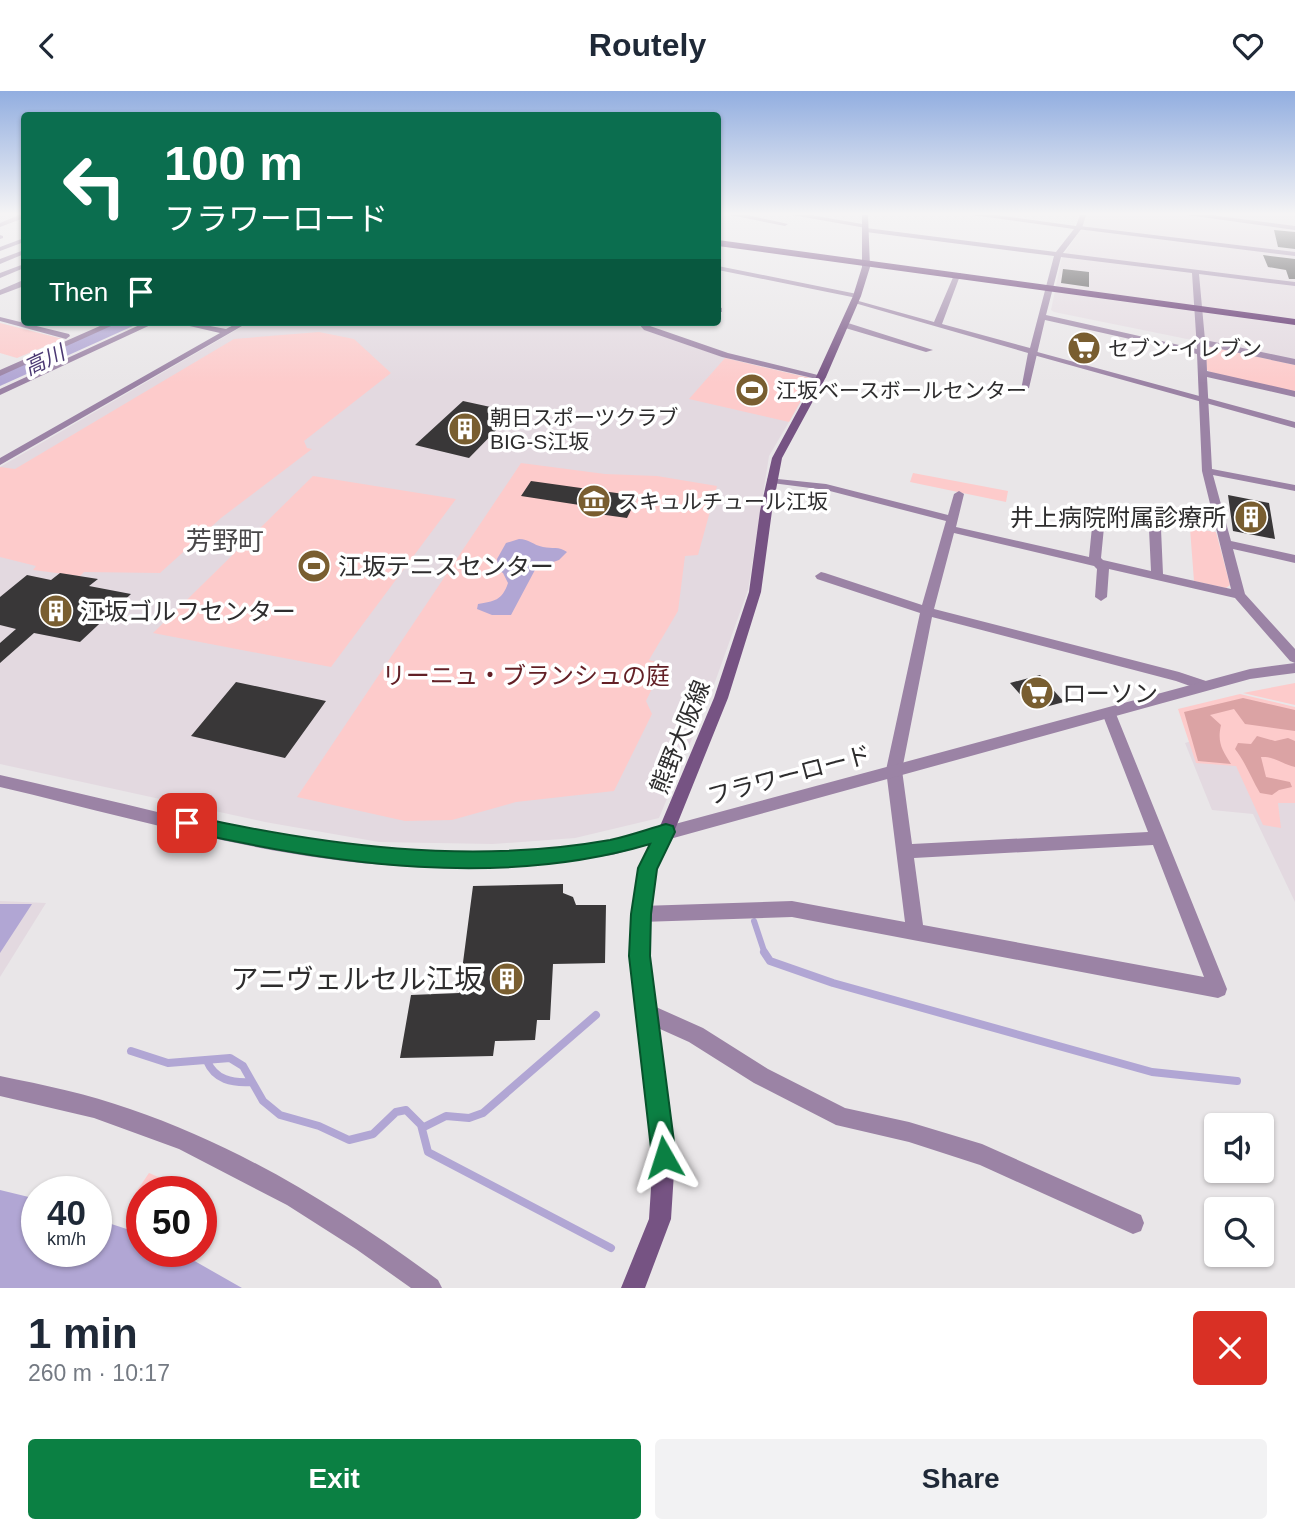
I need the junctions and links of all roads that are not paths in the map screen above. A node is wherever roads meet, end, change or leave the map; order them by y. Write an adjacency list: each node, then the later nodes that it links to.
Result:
1 (730, 271): 11 (street)
2 (864, 271): 11 (main road, 熊野大阪線)
3 (926, 271): 6 (highway)
4 (1054, 271): 9 (street)
5 (1195, 271): 8 (street); 12 (street)
6 (958, 275): 9 (highway); 18 (street)
7 (21, 283): 10 (street)
8 (1295, 284)
9 (1050, 288): 12 (highway); 13 (street)
10 (0, 293)
11 (856, 299): 17 (main road, 熊野大阪線); 18 (street)
12 (1199, 308): 15 (highway); 27 (street)
13 (1043, 315): 27 (street); 29 (street)
14 (0, 319): 16 (street)
15 (1295, 322)
16 (21, 324)
17 (845, 325): 28 (street); 33 (main road, 熊野大阪線)
18 (937, 325): 29 (street)
19 (27, 326): 26 (street)
20 (107, 326): 31 (street)
21 (144, 326): 35 (street)
22 (196, 326): 25 (street)
23 (238, 326): 25 (street)
24 (646, 326): 33 (street)
25 (227, 332): 39 (street)
26 (66, 336)
27 (1201, 347): 30 (street); 32 (street)
28 (929, 351)
29 (1033, 352): 34 (street); 37 (street)
30 (1295, 362)
31 (0, 373)
32 (1203, 373): 36 (street); 37 (street)
33 (821, 377): 41 (main road, 熊野大阪線)
34 (1024, 388)
35 (0, 392)
36 (1295, 394)
37 (1203, 399): 38 (street); 40 (street)
38 (1295, 425)
39 (0, 462)
40 (1207, 471): 42 (street); 47 (street)
41 (772, 479): 45 (street); 61 (main road, 熊野大阪線)
42 (1295, 488)
43 (959, 494): 45 (street)
44 (1099, 517): 49 (street)
45 (951, 524): 49 (street); 54 (street)
46 (1155, 529): 51 (street)
47 (1227, 544): 48 (street); 52 (street)
48 (1295, 559)
49 (1099, 563): 51 (street); 53 (street)
50 (821, 576): 54 (street)
51 (1157, 576): 52 (street)
52 (1239, 595): 55 (street)
53 (1101, 597)
54 (927, 611): 57 (street); 59 (street)
55 (1295, 658)
56 (1295, 668): 57 (street, フラワーロード)
57 (1204, 686): 58 (street, フラワーロード)
58 (1109, 713): 59 (street, フラワーロード); 62 (street)
59 (894, 770): 61 (street, フラワーロード); 63 (street)
60 (0, 781): 61 (street, フラワーロード)
61 (666, 832): 64 (main road, 熊野大阪線)
62 (1157, 838): 63 (street); 65 (street)
63 (906, 851): 65 (street)
64 (641, 914): 65 (street); 66 (main road, 熊野大阪線)
65 (915, 933)
66 (647, 1013): 68 (street); 70 (main road, 熊野大阪線)
67 (0, 1086): 69 (street)
68 (1133, 1223)
69 (430, 1288)
70 (633, 1288)

